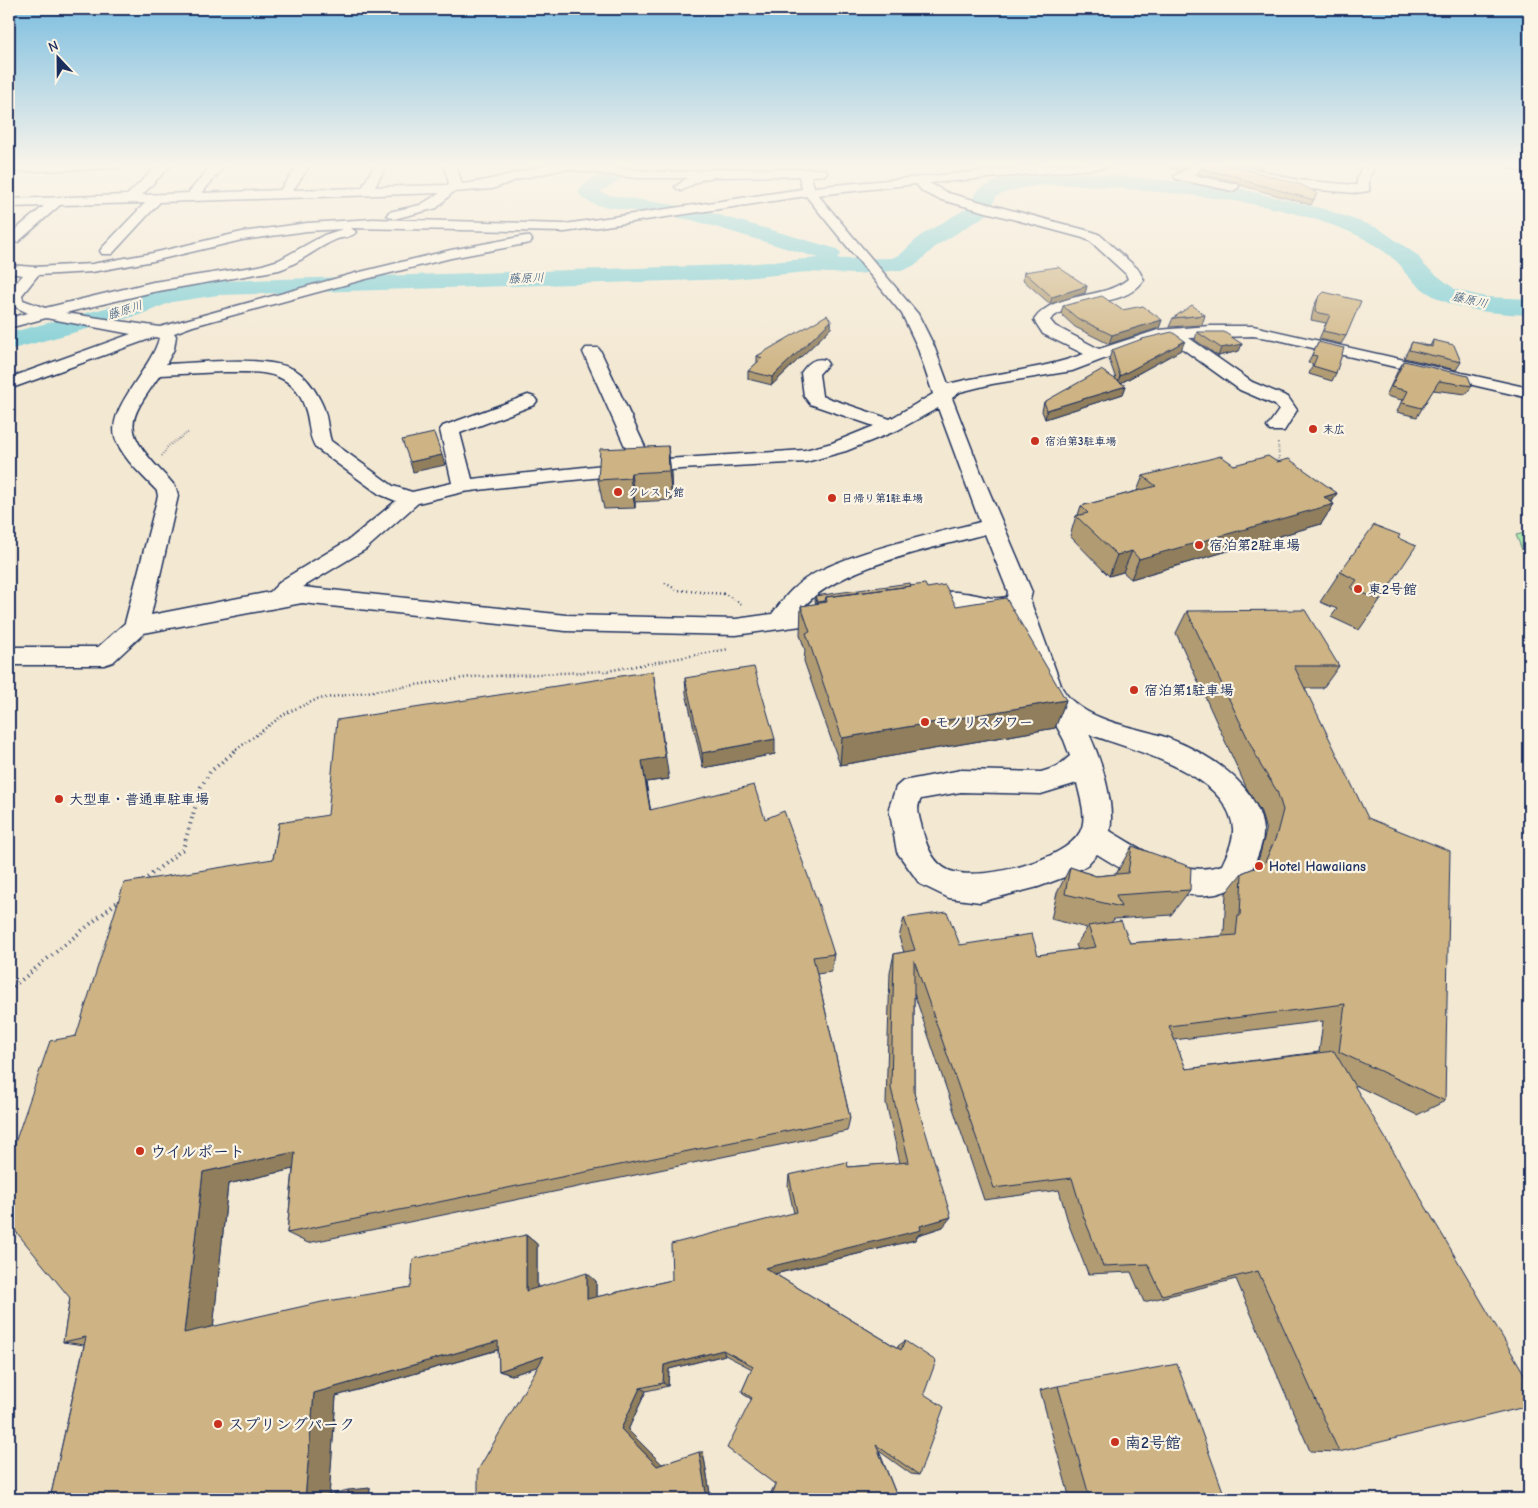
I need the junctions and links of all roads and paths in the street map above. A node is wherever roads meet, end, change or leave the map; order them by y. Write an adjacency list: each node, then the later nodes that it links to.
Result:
1 (18, 234): 8 (street)
2 (122, 234): 9 (street)
3 (259, 234): 11 (street)
4 (337, 234): 12 (street)
5 (538, 234): 14 (street)
6 (845, 234): 22 (street)
7 (1081, 234): 17 (street)
8 (13, 239)
9 (106, 251)
10 (9, 269): 11 (street)
11 (34, 271): 12 (street)
12 (48, 314): 13 (street); 14 (street)
13 (9, 323)
14 (156, 332): 19 (street); 20 (street)
15 (1173, 334): 17 (street); 21 (street); 25 (street)
16 (592, 352): 29 (street)
17 (1096, 354): 22 (street)
18 (819, 364): 24 (street)
19 (155, 370): 32 (street); 41 (street)
20 (9, 384)
21 (1529, 393)
22 (942, 395): 24 (street); 33 (street)
23 (528, 401): 31 (street)
24 (891, 426): 29 (street)
25 (1277, 427)
26 (189, 432): 27 (path)
27 (161, 458)
28 (1279, 458): 30 (path)
29 (644, 466): 31 (street)
30 (1272, 466)
31 (463, 486): 32 (street)
32 (411, 500): 35 (street)
33 (992, 525): 36 (street); 40 (street)
34 (665, 583): 37 (path)
35 (278, 598): 40 (street); 41 (street)
36 (1018, 600): 38 (street); 44 (street)
37 (746, 606)
38 (892, 606)
39 (854, 611): 40 (street)
40 (779, 622)
41 (136, 626): 43 (street)
42 (737, 647): 47 (path)
43 (9, 656)
44 (1060, 707): 45 (street); 46 (street)
45 (1085, 759): 46 (street); 46 (street)
46 (1094, 837)
47 (138, 886)
48 (122, 898): 49 (path)
49 (9, 990)

